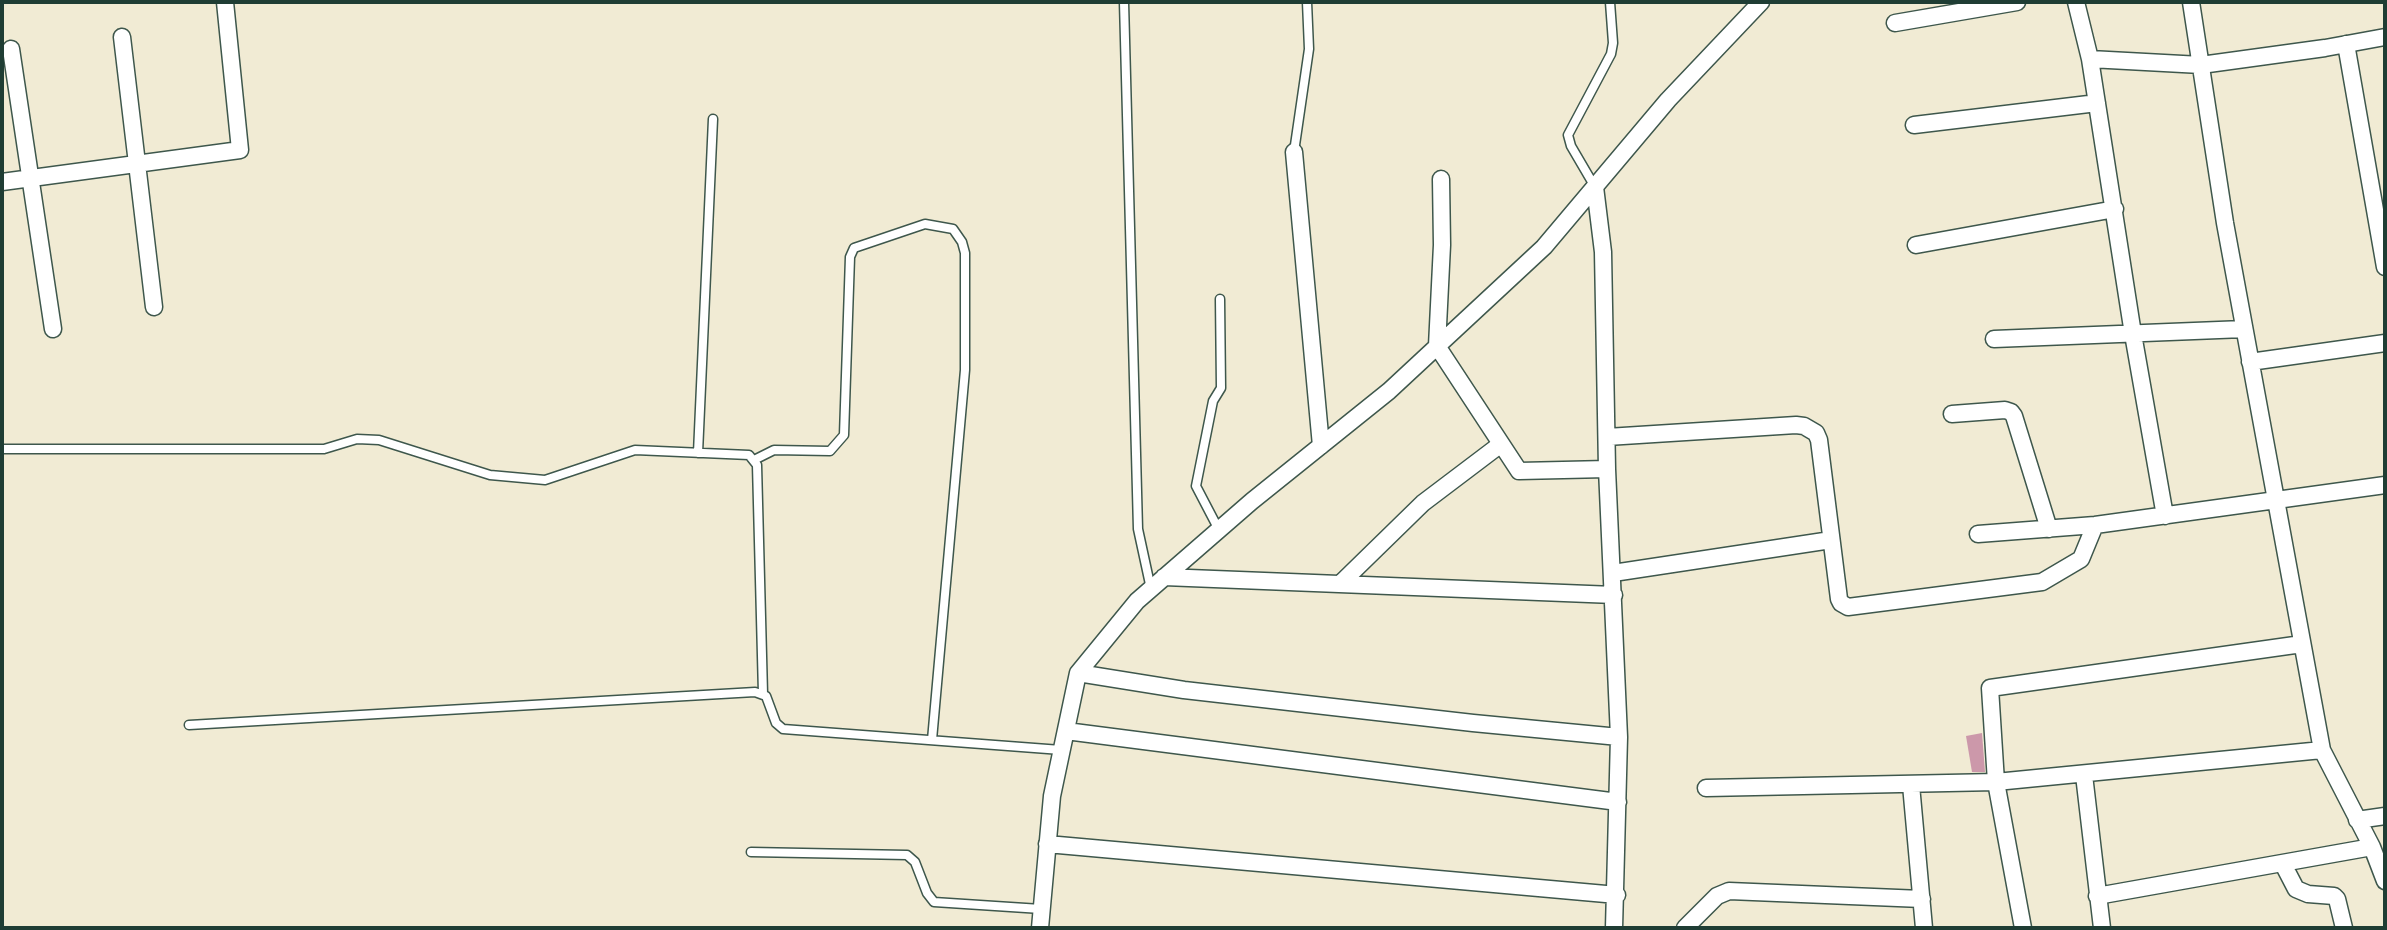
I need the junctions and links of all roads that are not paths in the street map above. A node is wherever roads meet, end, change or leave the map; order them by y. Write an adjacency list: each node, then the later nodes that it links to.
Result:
1 (225, 2): 20 (street)
2 (1124, 2): 56 (lane)
3 (1307, 2): 19 (lane)
4 (1610, 2): 24 (lane)
5 (1761, 2): 24 (street)
6 (2017, 2): 9 (street)
7 (2076, 2): 14 (street)
8 (2191, 2): 15 (street)
9 (1895, 23)
10 (122, 37): 20 (street)
11 (2385, 37): 12 (street)
12 (2346, 44): 15 (street); 27 (street)
13 (11, 49): 21 (street)
14 (2090, 59): 15 (street); 16 (street)
15 (2200, 65): 31 (street)
16 (2097, 103): 18 (street); 25 (street)
17 (713, 119): 42 (lane)
18 (1914, 125)
19 (1294, 152): 40 (street)
20 (135, 164): 21 (street); 29 (street)
21 (31, 178): 23 (street); 30 (street)
22 (1440, 179): 35 (street)
23 (2, 183)
24 (1595, 187): 35 (street); 38 (street)
25 (2115, 209): 26 (street); 32 (street)
26 (1916, 245)
27 (2385, 267)
28 (1220, 299): 50 (lane)
29 (154, 307)
30 (53, 328)
31 (2244, 329): 32 (street); 36 (street)
32 (2133, 334): 33 (street); 47 (street)
33 (1994, 339)
34 (2385, 343): 36 (street)
35 (1437, 346): 39 (street); 40 (street)
36 (2250, 362): 46 (street)
37 (1952, 414): 49 (street)
38 (1607, 437): 44 (street); 52 (street)
39 (1502, 444): 44 (street); 55 (street)
40 (1321, 446): 50 (street)
41 (2, 449): 42 (lane)
42 (698, 453): 43 (lane)
43 (754, 460): 60 (lane); 64 (lane)
44 (1607, 469): 53 (street)
45 (2385, 485): 46 (street)
46 (2275, 501): 47 (street); 58 (street)
47 (2165, 516): 48 (street)
48 (2095, 525): 49 (street); 52 (street)
49 (2049, 529): 51 (street)
50 (1219, 530): 54 (street)
51 (1978, 534)
52 (1831, 540): 53 (street)
53 (1613, 573): 57 (street)
54 (1164, 577): 55 (street); 56 (street)
55 (1340, 584): 57 (street)
56 (1151, 589): 59 (street)
57 (1614, 595): 63 (street)
58 (2302, 644): 66 (street); 68 (street)
59 (1078, 673): 62 (street); 63 (street)
60 (763, 694): 61 (lane); 64 (lane)
61 (189, 724)
62 (1066, 731): 65 (street); 71 (street)
63 (1619, 737): 71 (street)
64 (932, 740): 65 (lane)
65 (1062, 750): 74 (street)
66 (2322, 750): 67 (street); 73 (street)
67 (2084, 775): 68 (street); 80 (street)
68 (1996, 782): 69 (street); 87 (street)
69 (1910, 785): 70 (street); 81 (street)
70 (1706, 788)
71 (1618, 802): 79 (street)
72 (2385, 816): 73 (street)
73 (2357, 820): 75 (street)
74 (1047, 844): 79 (street); 82 (street)
75 (2372, 847): 77 (street); 78 (street)
76 (751, 852): 82 (lane)
77 (2283, 863): 80 (street); 89 (street)
78 (2385, 881)
79 (1617, 895): 84 (street)
80 (2097, 896): 88 (street)
81 (1922, 899): 85 (street); 86 (street)
82 (1042, 909): 83 (street)
83 (1040, 928)
84 (1614, 928)
85 (1685, 928)
86 (1924, 928)
87 (2023, 928)
88 (2102, 928)
89 (2344, 928)

